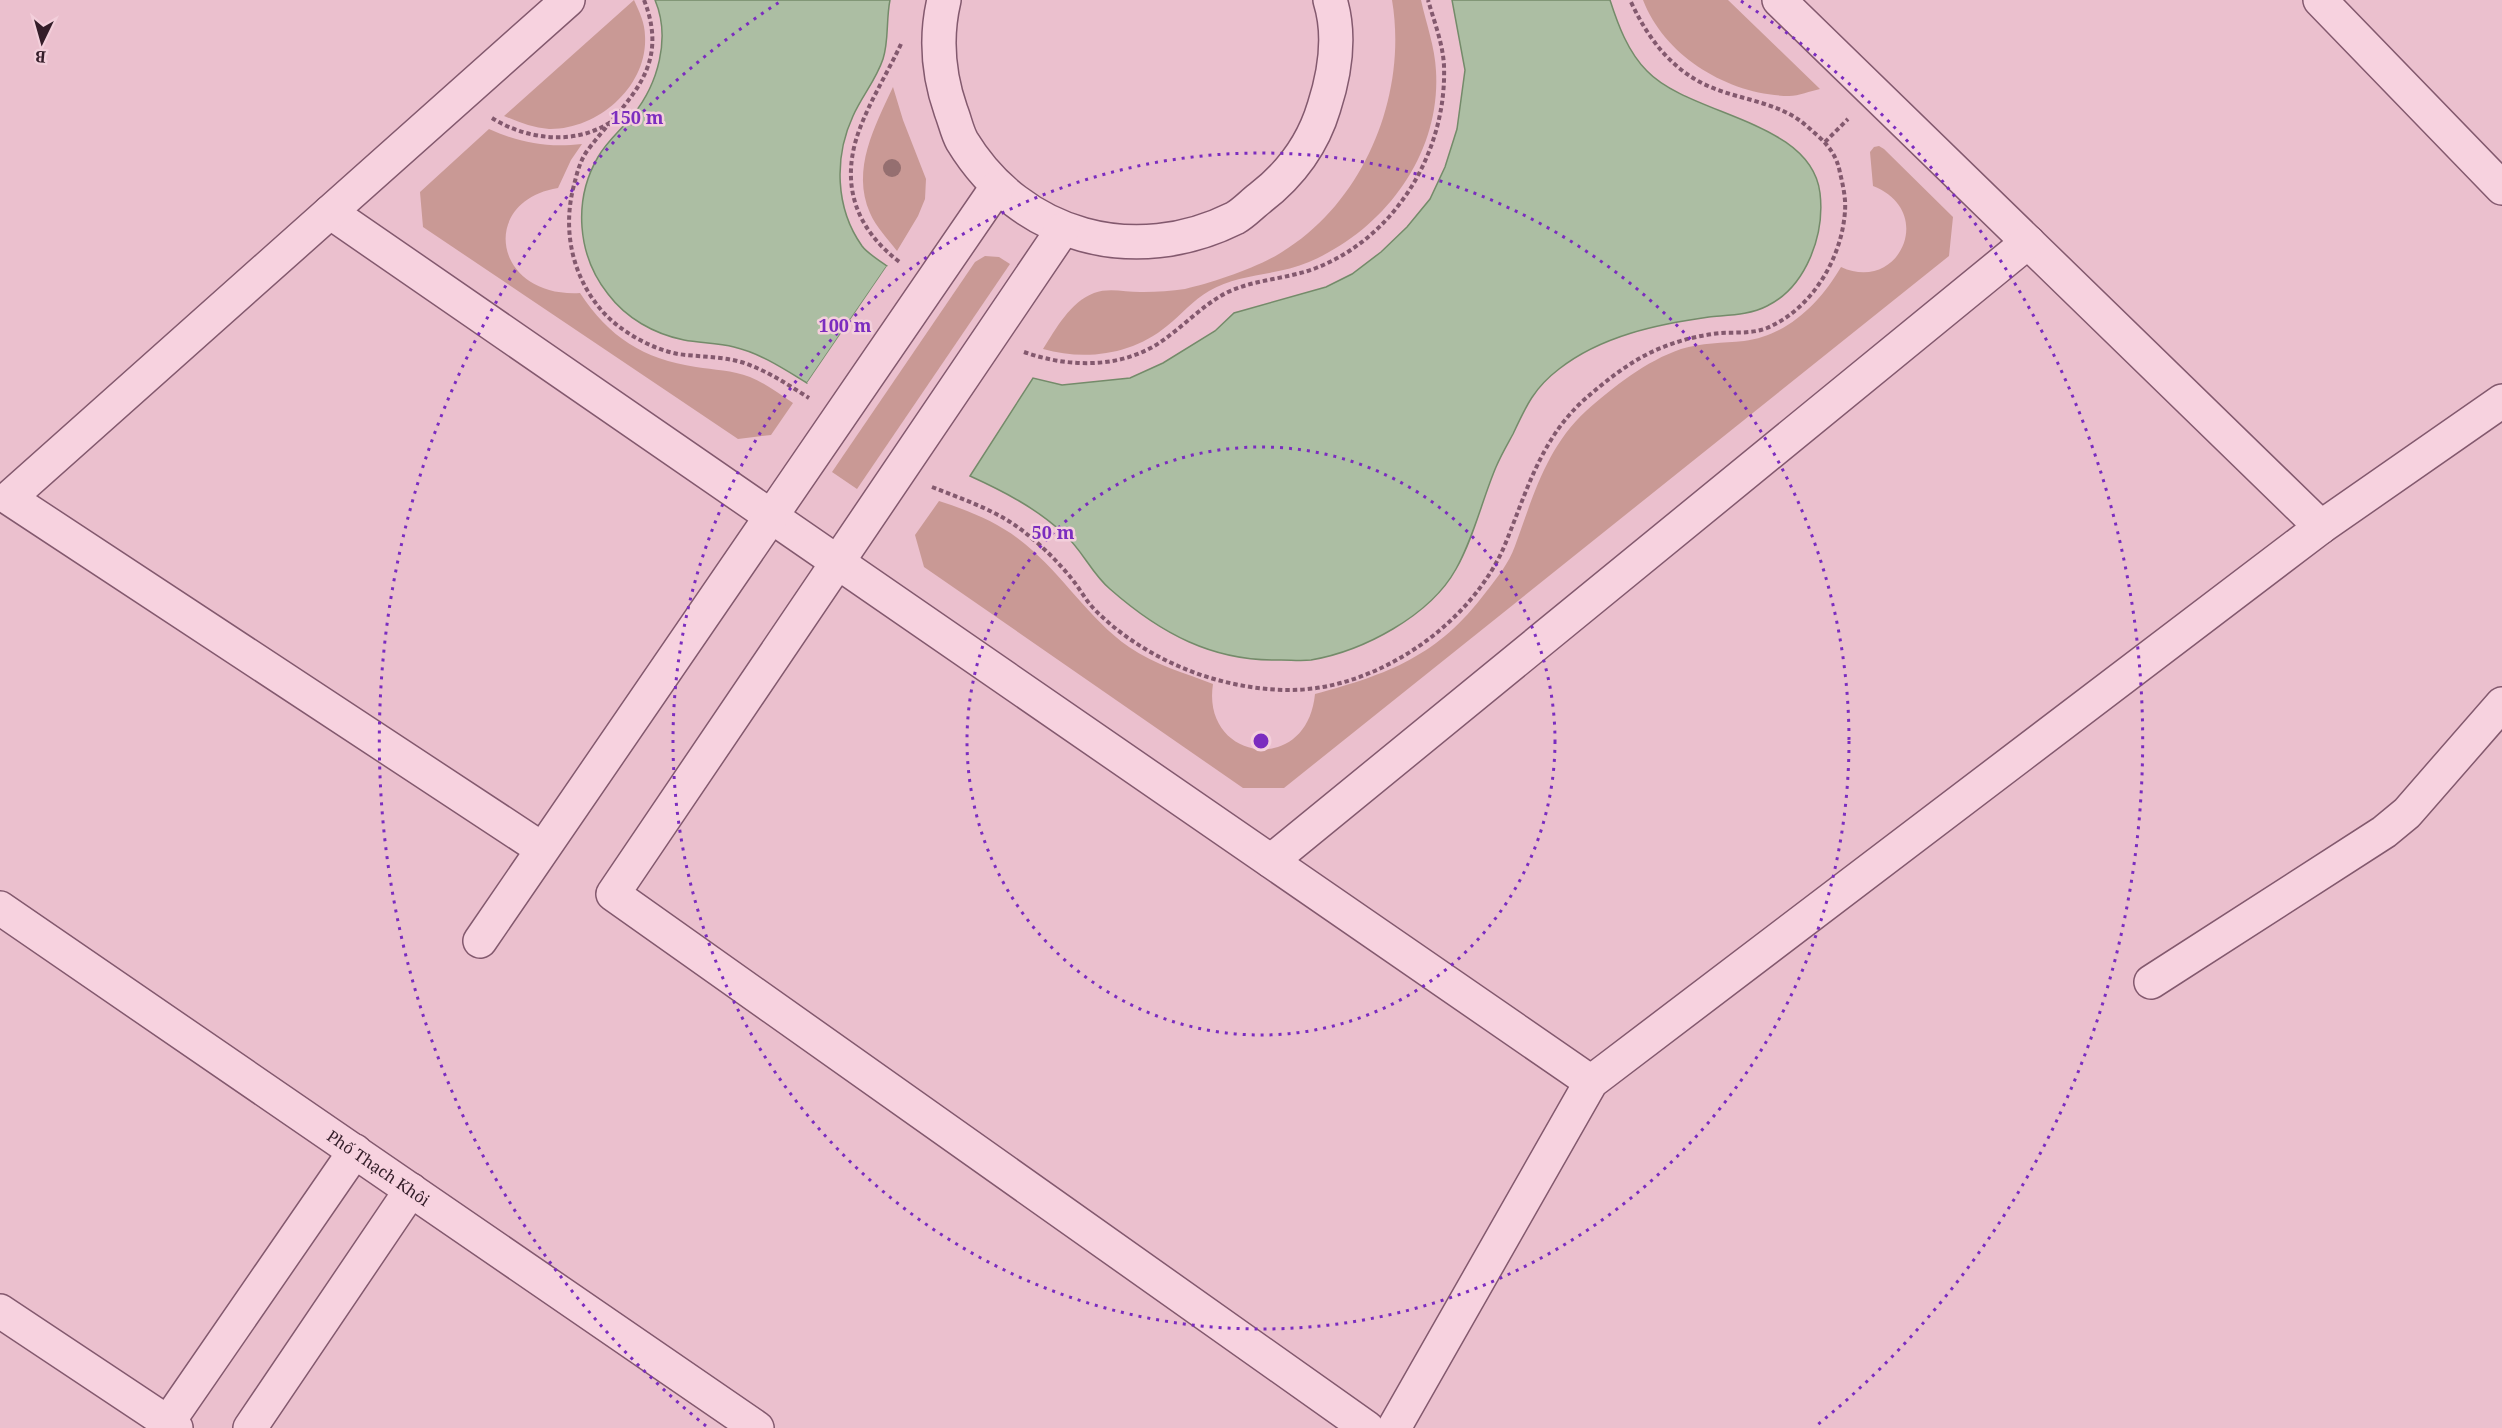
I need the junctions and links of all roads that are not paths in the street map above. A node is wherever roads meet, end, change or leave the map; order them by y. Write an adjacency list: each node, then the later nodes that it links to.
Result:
1 (568, 0): 8 (street)
2 (944, 0): 6 (street)
3 (1330, 0): 9 (street)
4 (1779, 0): 10 (street)
5 (2320, 0): 7 (street)
6 (997, 187): 9 (street); 12 (street)
7 (2502, 188)
8 (330, 212): 12 (street); 16 (street)
9 (1063, 229): 14 (street)
10 (2028, 242): 13 (street); 17 (street)
11 (2502, 401): 13 (street)
12 (770, 517): 14 (street); 16 (street)
13 (2321, 527): 21 (street)
14 (838, 562): 17 (street); 28 (street)
15 (2502, 704): 20 (street)
16 (542, 849): 19 (street)
17 (1271, 861): 21 (street)
18 (0, 908): 22 (street, Phố Thạch Khôi)
19 (480, 941)
20 (2151, 982)
21 (1591, 1082): 29 (street)
22 (355, 1151): 23 (street, Phố Thạch Khôi); 25 (street)
23 (411, 1190): 26 (street); 27 (street, Phố Thạch Khôi)
24 (0, 1311): 25 (street)
25 (169, 1426)
26 (250, 1428)
27 (758, 1428)
28 (1367, 1428)
29 (1394, 1428)

